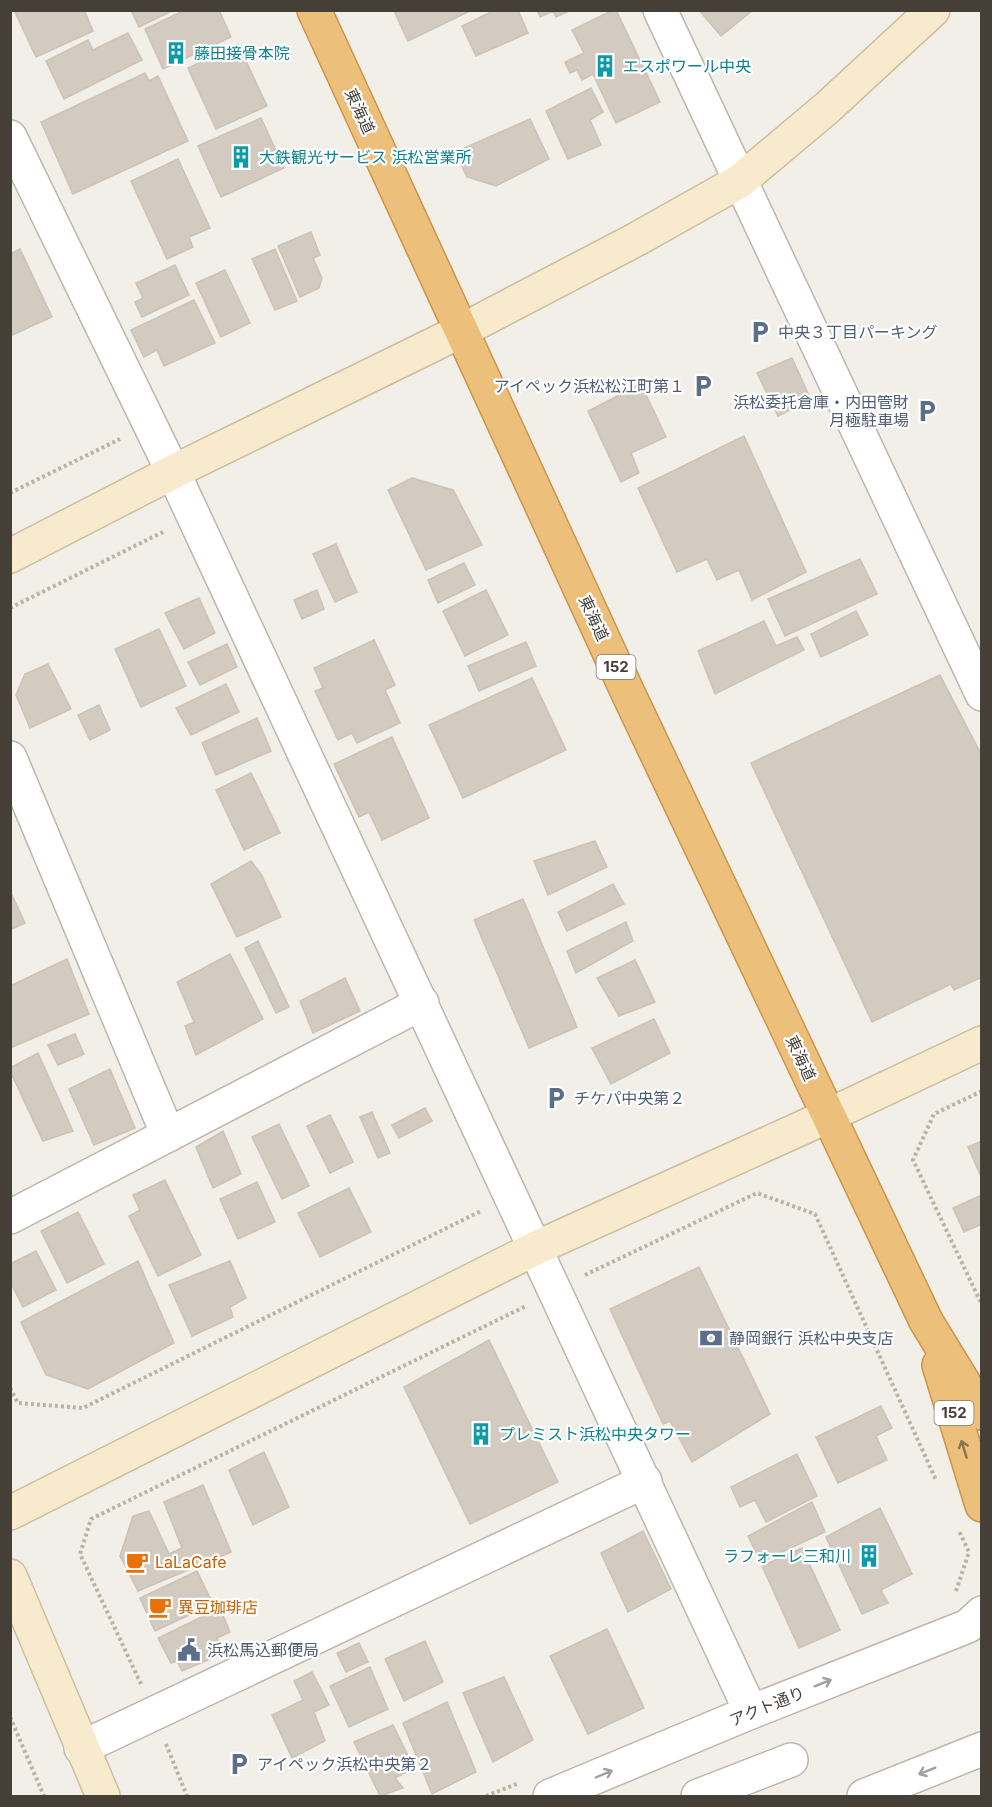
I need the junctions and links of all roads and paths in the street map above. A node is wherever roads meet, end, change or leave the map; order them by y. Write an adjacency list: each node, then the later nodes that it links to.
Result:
1 (314, 10): 6 (highway, 東海道 / 152)
2 (660, 10): 5 (street)
3 (933, 10): 5 (street)
4 (10, 137): 8 (street)
5 (740, 181): 6 (street); 13 (street)
6 (461, 331): 8 (street); 18 (highway, 東海道 / 152)
7 (123, 437): 9 (path)
8 (173, 472): 11 (street); 15 (street)
9 (10, 493)
10 (171, 528): 12 (path)
11 (10, 556)
12 (10, 608)
13 (981, 694)
14 (10, 758): 19 (street)
15 (422, 1003): 19 (street); 22 (street)
16 (981, 1043): 18 (street)
17 (981, 1091): 25 (path)
18 (828, 1115): 22 (street); 26 (highway, 東海道 / 152)
19 (168, 1135): 21 (street)
20 (484, 1202): 27 (path)
21 (10, 1217)
22 (536, 1248): 29 (street); 32 (street)
23 (585, 1275): 30 (path)
24 (528, 1305): 36 (path)
25 (981, 1305)
26 (926, 1321): 28 (highway, 東海道 / 152); 31 (highway, 東海道 / 152, one-way to 26)
27 (10, 1388)
28 (981, 1413)
29 (645, 1482): 37 (street); 40 (street)
30 (939, 1487)
31 (968, 1512): 34 (path)
32 (10, 1513)
33 (10, 1576): 40 (street)
34 (954, 1594)
35 (981, 1613): 37 (street, アクト通り, one-way to 35)
36 (141, 1686)
37 (751, 1712): 46 (street, アクト通り, one-way to 37)
38 (10, 1717): 43 (path)
39 (164, 1738): 45 (path)
40 (81, 1748): 44 (street)
41 (981, 1749): 48 (street, one-way to 48)
42 (791, 1760): 47 (street)
43 (44, 1797)
44 (103, 1797)
45 (187, 1797)
46 (550, 1797)
47 (698, 1797)
48 (864, 1797)

